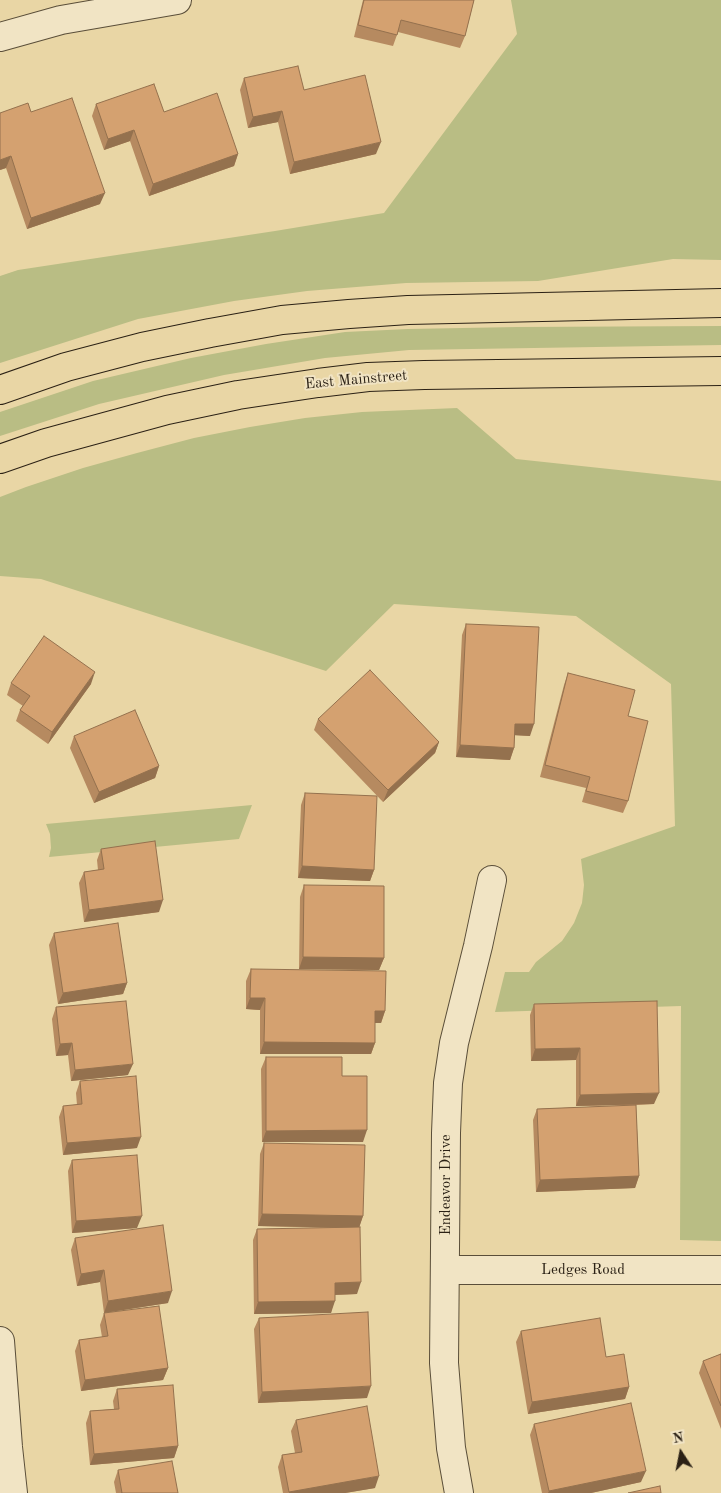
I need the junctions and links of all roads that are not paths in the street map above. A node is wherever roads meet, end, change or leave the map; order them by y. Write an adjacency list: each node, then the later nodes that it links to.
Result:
1 (176, 0): 2 (street)
2 (0, 36)
3 (721, 303): 5 (main road)
4 (721, 371): 6 (main road, East Mainstreet)
5 (0, 390)
6 (0, 459)
7 (492, 880): 8 (street, Endeavor Drive)
8 (446, 1270): 9 (street, Ledges Road); 12 (street, Endeavor Drive)
9 (721, 1270)
10 (0, 1341): 11 (street)
11 (13, 1493)
12 (460, 1493)

